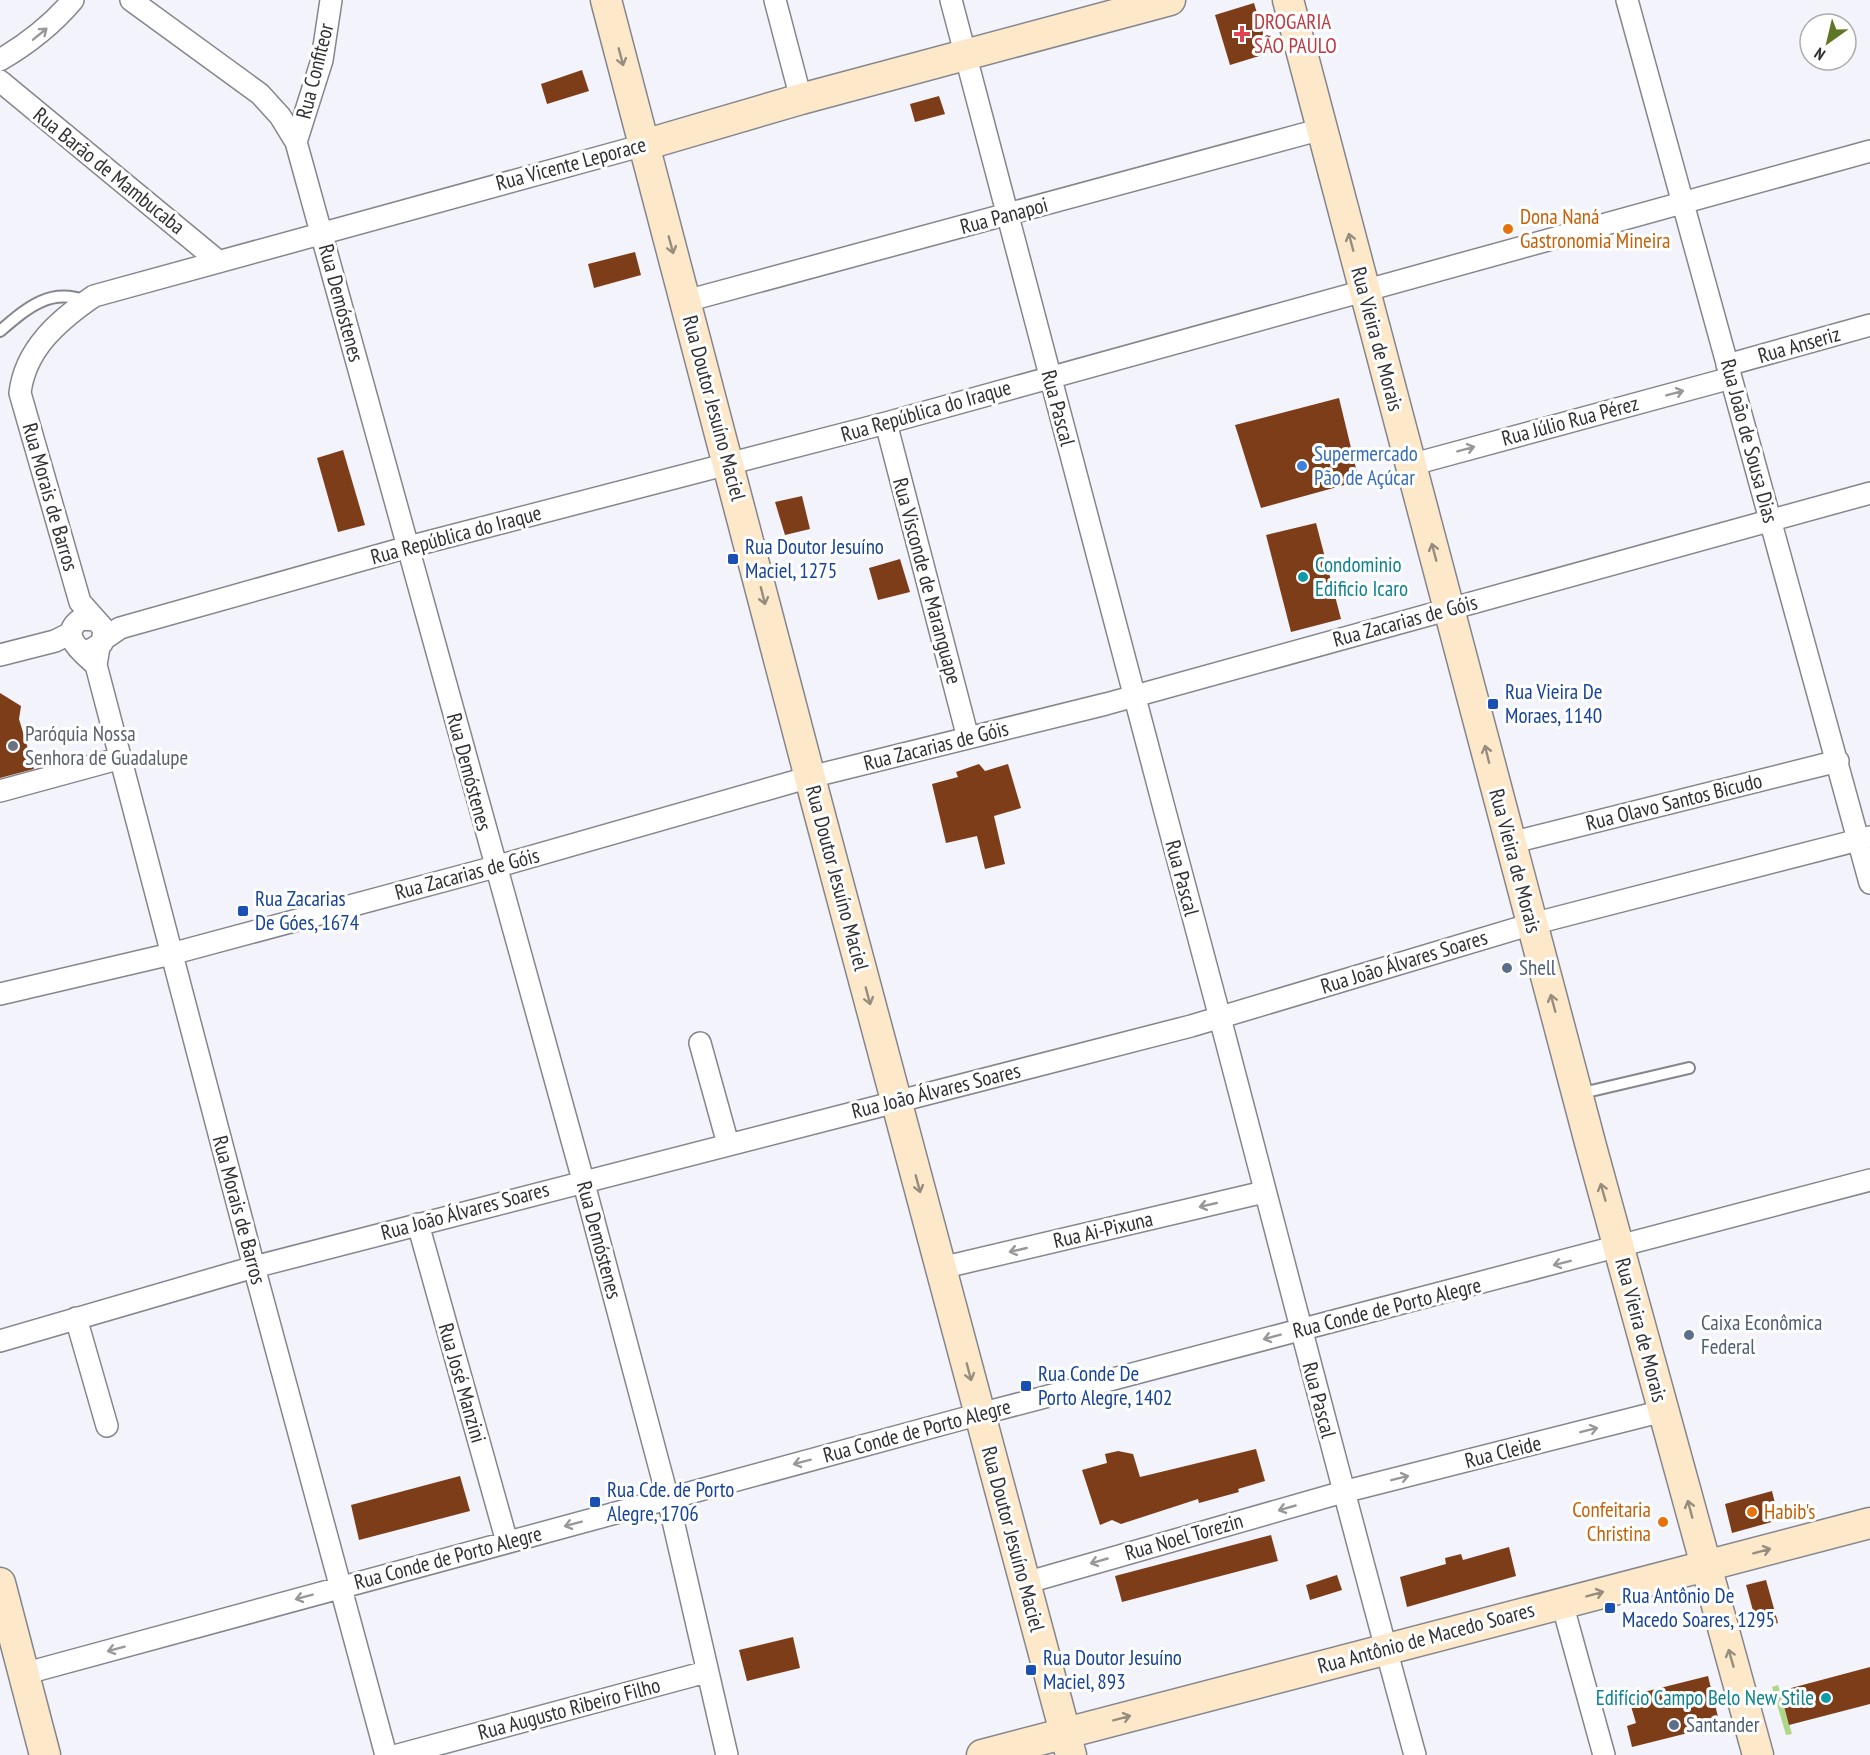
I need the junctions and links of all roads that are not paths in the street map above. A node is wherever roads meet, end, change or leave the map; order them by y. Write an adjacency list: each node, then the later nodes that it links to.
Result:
1 (74, 0): 11 (street, one-way to 1)
2 (131, 0): 15 (street, Rua Demóstenes)
3 (331, 0): 15 (street, Rua Confiteor)
4 (606, 0): 16 (street, Rua Doutor Jesuíno Maciel, one-way to 16)
5 (775, 0): 13 (street)
6 (951, 0): 10 (street, Rua Pascal)
7 (1170, 0): 10 (street, Rua Vicente Leporace)
8 (1288, 0): 14 (street, Rua Vieira de Morais)
9 (1627, 0): 18 (street, Rua João de Sousa Dias)
10 (965, 55): 13 (street, Rua Vicente Leporace); 19 (street, Rua Pascal)
11 (0, 60)
12 (0, 81): 21 (street, Rua Barão de Mambucaba)
13 (801, 99): 16 (street, Rua Vicente Leporace)
14 (1322, 129): 19 (street, Rua Panapoi); 22 (street, Rua Vieira de Morais, one-way to 14)
15 (296, 142): 20 (street, Rua Demóstenes)
16 (644, 145): 20 (street, Rua Vicente Leporace); 23 (street, Rua Doutor Jesuíno Maciel, one-way to 23)
17 (1870, 151): 18 (street, Rua República do Iraque)
18 (1683, 201): 22 (street, Rua República do Iraque); 27 (street, Rua João de Sousa Dias)
19 (1005, 216): 23 (street, Rua Panapoi); 28 (street, Rua Pascal)
20 (321, 232): 21 (street, Rua Vicente Leporace); 35 (street, Rua Demóstenes)
21 (218, 261): 24 (street, Rua Vicente Leporace)
22 (1364, 289): 28 (street, Rua República do Iraque); 32 (street, Rua Vieira de Morais)
23 (686, 301): 31 (street, Rua Doutor Jesuíno Maciel)
24 (86, 302): 26 (lane); 29 (street, Rua Vicente Leporace)
25 (1870, 325): 27 (street, Rua Anseriz)
26 (0, 331)
27 (1729, 372): 32 (street, Rua Júlio Rua Pérez, one-way to 27); 34 (street, Rua João de Sousa Dias)
28 (1050, 376): 30 (street, Rua República do Iraque); 39 (street, Rua Pascal)
29 (20, 393): 37 (street, Rua Morais de Barros)
30 (886, 423): 31 (street, Rua República do Iraque); 40 (street, Rua Visconde de Maranguape)
31 (730, 465): 35 (street, Rua República do Iraque); 43 (street, Rua Doutor Jesuíno Maciel, one-way to 43)
32 (1410, 465): 36 (street, Rua Vieira de Morais, one-way to 32)
33 (1870, 493): 34 (street, Rua Zacarias de Góis)
34 (1770, 520): 36 (street, Rua Zacarias de Góis); 42 (street, Rua João de Sousa Dias)
35 (408, 547): 37 (street, Rua República do Iraque); 47 (street, Rua Demóstenes)
36 (1449, 609): 39 (street, Rua Zacarias de Góis); 46 (street, Rua Vieira de Morais, one-way to 36)
37 (88, 638): 38 (street, Rua República do Iraque); 41 (street, Rua Morais de Barros)
38 (0, 655)
39 (1133, 695): 40 (street, Rua Zacarias de Góis); 52 (street, Rua Pascal)
40 (968, 738): 43 (street, Rua Zacarias de Góis)
41 (121, 758): 44 (street); 50 (street, Rua Morais de Barros)
42 (1838, 761): 45 (street, Rua João de Sousa Dias); 46 (street, Rua Olavo Santos Bicudo)
43 (810, 777): 47 (street, Rua Zacarias de Góis); 56 (street, Rua Doutor Jesuíno Maciel, one-way to 56)
44 (0, 791)
45 (1865, 839): 48 (street, Rua João de Sousa Dias); 49 (street, Rua João Álvares Soares)
46 (1510, 843): 49 (street, Rua Vieira de Morais)
47 (495, 867): 50 (street, Rua Zacarias de Góis); 58 (street, Rua Demóstenes)
48 (1870, 883)
49 (1532, 924): 52 (street, Rua João Álvares Soares); 55 (street, Rua Vieira de Morais, one-way to 49)
50 (171, 954): 51 (street, Rua Zacarias de Góis); 63 (street, Rua Morais de Barros)
51 (0, 994)
52 (1220, 1017): 56 (street, Rua João Álvares Soares); 60 (street, Rua Pascal)
53 (700, 1043): 57 (street)
54 (1689, 1068): 55 (lane)
55 (1577, 1095): 62 (street, Rua Vieira de Morais, one-way to 55)
56 (896, 1101): 57 (street, Rua João Álvares Soares); 64 (street, Rua Doutor Jesuíno Maciel, one-way to 64)
57 (728, 1144): 58 (street, Rua João Álvares Soares)
58 (583, 1180): 61 (street, Rua João Álvares Soares); 72 (street, Rua Demóstenes)
59 (1870, 1180): 62 (street, Rua Conde de Porto Alegre)
60 (1264, 1192): 64 (street, Rua Ai-Pixuna, one-way to 64); 66 (street, Rua Pascal)
61 (418, 1224): 63 (street, Rua João Álvares Soares); 74 (street, Rua José Manzini)
62 (1619, 1248): 66 (street, Rua Conde de Porto Alegre, one-way to 66); 68 (street, Rua Vieira de Morais)
63 (254, 1267): 65 (street, Rua João Álvares Soares); 78 (street, Rua Morais de Barros)
64 (941, 1268): 69 (street, Rua Doutor Jesuíno Maciel, one-way to 69)
65 (76, 1318): 67 (street, Rua João Álvares Soares); 70 (street)
66 (1300, 1330): 69 (street, Rua Conde de Porto Alegre, one-way to 69); 71 (street, Rua Pascal)
67 (0, 1341)
68 (1663, 1411): 71 (street, Rua Cleide, one-way to 68); 75 (street, Rua Vieira de Morais, one-way to 68)
69 (980, 1414): 72 (street, Rua Conde de Porto Alegre, one-way to 72); 76 (street, Rua Doutor Jesuíno Maciel)
70 (107, 1426)
71 (1343, 1492): 76 (street, Rua Noel Torezin, one-way to 76); 80 (street, Rua Pascal)
72 (668, 1499): 74 (street, Rua Conde de Porto Alegre, one-way to 74); 81 (street, Rua Demóstenes)
73 (1870, 1523): 75 (street, Rua Antônio de Macedo Soares, one-way to 73)
74 (507, 1542): 78 (street, Rua Conde de Porto Alegre)
75 (1706, 1565): 79 (street, Rua Antônio de Macedo Soares, one-way to 75); 84 (street, Rua Vieira de Morais, one-way to 75)
76 (1025, 1582): 83 (street, Rua Doutor Jesuíno Maciel)
77 (0, 1583): 82 (street)
78 (341, 1587): 82 (street, Rua Conde de Porto Alegre, one-way to 82); 86 (street, Rua Morais de Barros)
79 (1562, 1603): 80 (street, Rua Antônio de Macedo Soares); 91 (street)
80 (1386, 1649): 83 (street, Rua Antônio de Macedo Soares, one-way to 80); 90 (street, Rua Pascal)
81 (706, 1672): 87 (street, Rua Augusto Ribeiro Filho); 88 (street, Rua Demóstenes)
82 (11, 1677): 85 (street)
83 (1068, 1744): 89 (street, Rua Antônio de Macedo Soares)
84 (1753, 1754)
85 (45, 1755)
86 (386, 1755)
87 (398, 1755)
88 (727, 1755)
89 (982, 1755)
90 (1415, 1755)
91 (1604, 1755)

